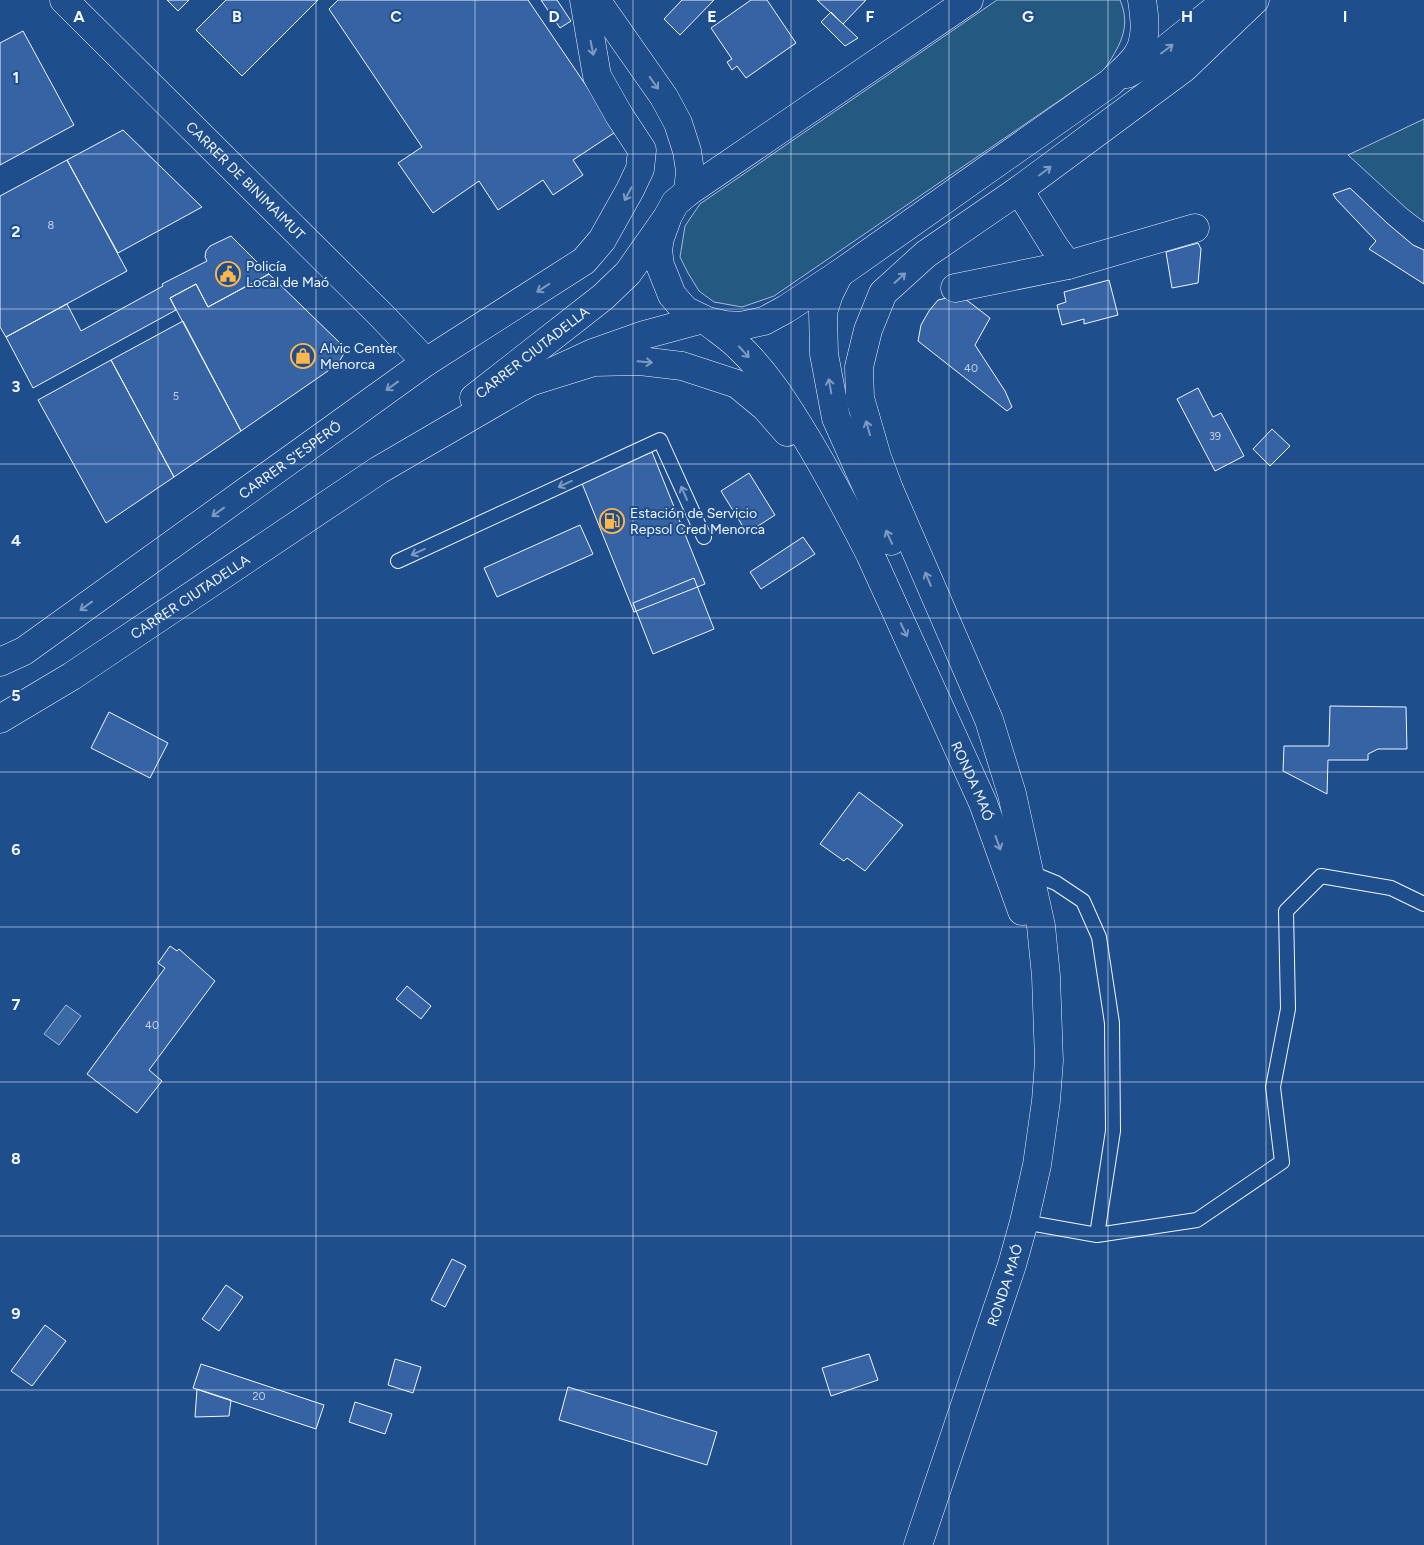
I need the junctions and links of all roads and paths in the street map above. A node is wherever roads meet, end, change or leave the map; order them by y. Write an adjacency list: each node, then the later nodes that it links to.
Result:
1 (64, 0): 17 (main road, CARRER DE BINIMAIMUT)
2 (584, 0): 17 (main road, CARRER S'ESPERÓ, one-way to 17)
3 (596, 0): 10 (main road, one-way to 10)
4 (969, 0): 10 (main road, CARRER CIUTADELLA)
5 (1142, 0): 8 (main road)
6 (1227, 0): 8 (main road, one-way to 6)
7 (1255, 0): 9 (main road, one-way to 7)
8 (1110, 84): 14 (main road)
9 (1019, 190): 13 (main road); 25 (main road, one-way to 9)
10 (688, 192): 11 (main road, CARRER CIUTADELLA)
11 (668, 216): 16 (main road); 19 (main road, CARRER CIUTADELLA)
12 (1195, 228): 13 (main road)
13 (1068, 265): 15 (main road)
14 (839, 274): 16 (main road); 25 (main road, one-way to 14)
15 (955, 288)
16 (705, 320): 18 (main road, CARRER CIUTADELLA); 20 (main road, one-way to 20)
17 (426, 362): 23 (main road, CARRER S'ESPERÓ, one-way to 23)
18 (530, 382): 19 (main road, CARRER CIUTADELLA); 20 (main road, one-way to 20)
19 (379, 470): 24 (main road, CARRER CIUTADELLA)
20 (852, 519): 27 (main road, RONDA MAÓ, one-way to 27)
21 (704, 537): 22 (lane, one-way to 22)
22 (398, 561)
23 (0, 662)
24 (0, 719)
25 (1029, 872): 27 (main road, RONDA MAÓ); 29 (lane)
26 (1424, 904): 29 (lane)
27 (1048, 1018): 28 (main road, RONDA MAÓ)
28 (1024, 1222): 29 (lane); 30 (main road, RONDA MAÓ)
29 (1097, 1236)
30 (918, 1545)

